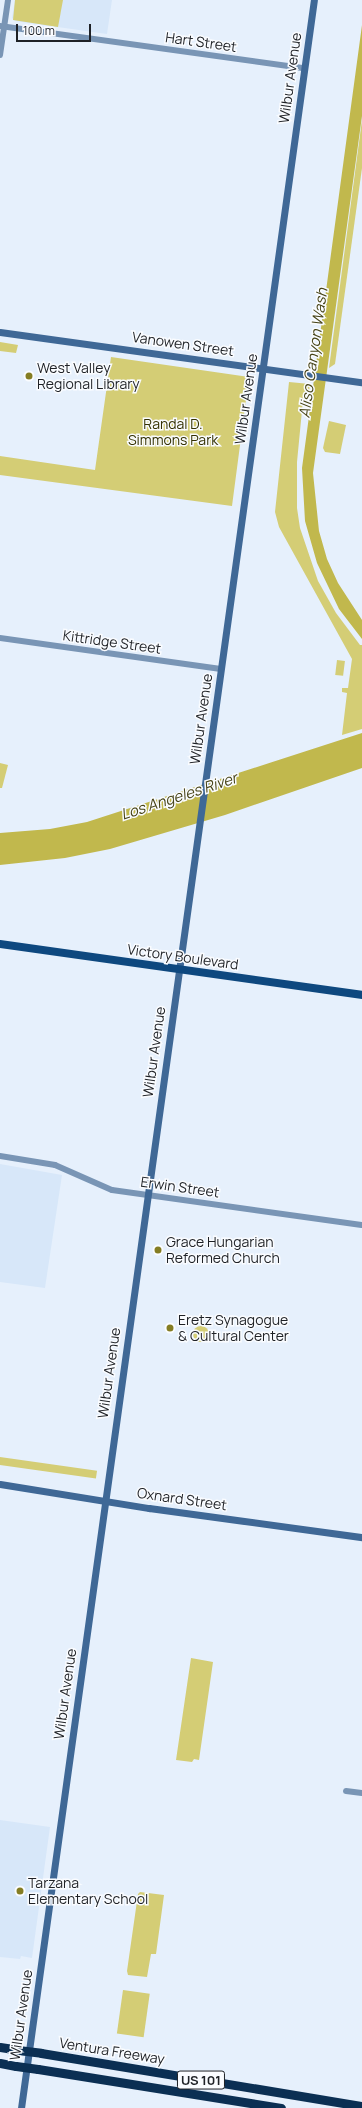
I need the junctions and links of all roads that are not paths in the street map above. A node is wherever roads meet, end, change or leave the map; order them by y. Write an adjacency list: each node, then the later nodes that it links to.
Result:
1 (8, 0): 3 (street)
2 (314, 0): 5 (main road, Wilbur Avenue)
3 (2, 26): 4 (street); 5 (street, Hart Street)
4 (0, 55)
5 (304, 68): 7 (main road, Wilbur Avenue)
6 (0, 332): 7 (main road, Vanowen Street)
7 (263, 369): 8 (main road, Vanowen Street); 10 (main road, Wilbur Avenue)
8 (362, 382)
9 (0, 638): 10 (street, Kittridge Street)
10 (221, 669): 12 (main road, Wilbur Avenue)
11 (0, 944): 12 (main road, Victory Boulevard)
12 (179, 969): 13 (main road, Victory Boulevard); 15 (main road, Wilbur Avenue)
13 (362, 995)
14 (0, 1156): 15 (street, Erwin Street)
15 (147, 1195): 16 (street, Erwin Street); 18 (main road, Wilbur Avenue)
16 (362, 1225)
17 (0, 1484): 18 (main road, Oxnard Street)
18 (105, 1500): 19 (main road, Oxnard Street); 25 (main road, Wilbur Avenue)
19 (362, 1537)
20 (346, 1791): 21 (street)
21 (362, 1793)
22 (0, 2047): 24 (highway, Ventura Freeway / US 101, bridge)
23 (0, 2063): 26 (highway, US 101, bridge)
24 (362, 2106)
25 (21, 2108)
26 (280, 2108)

